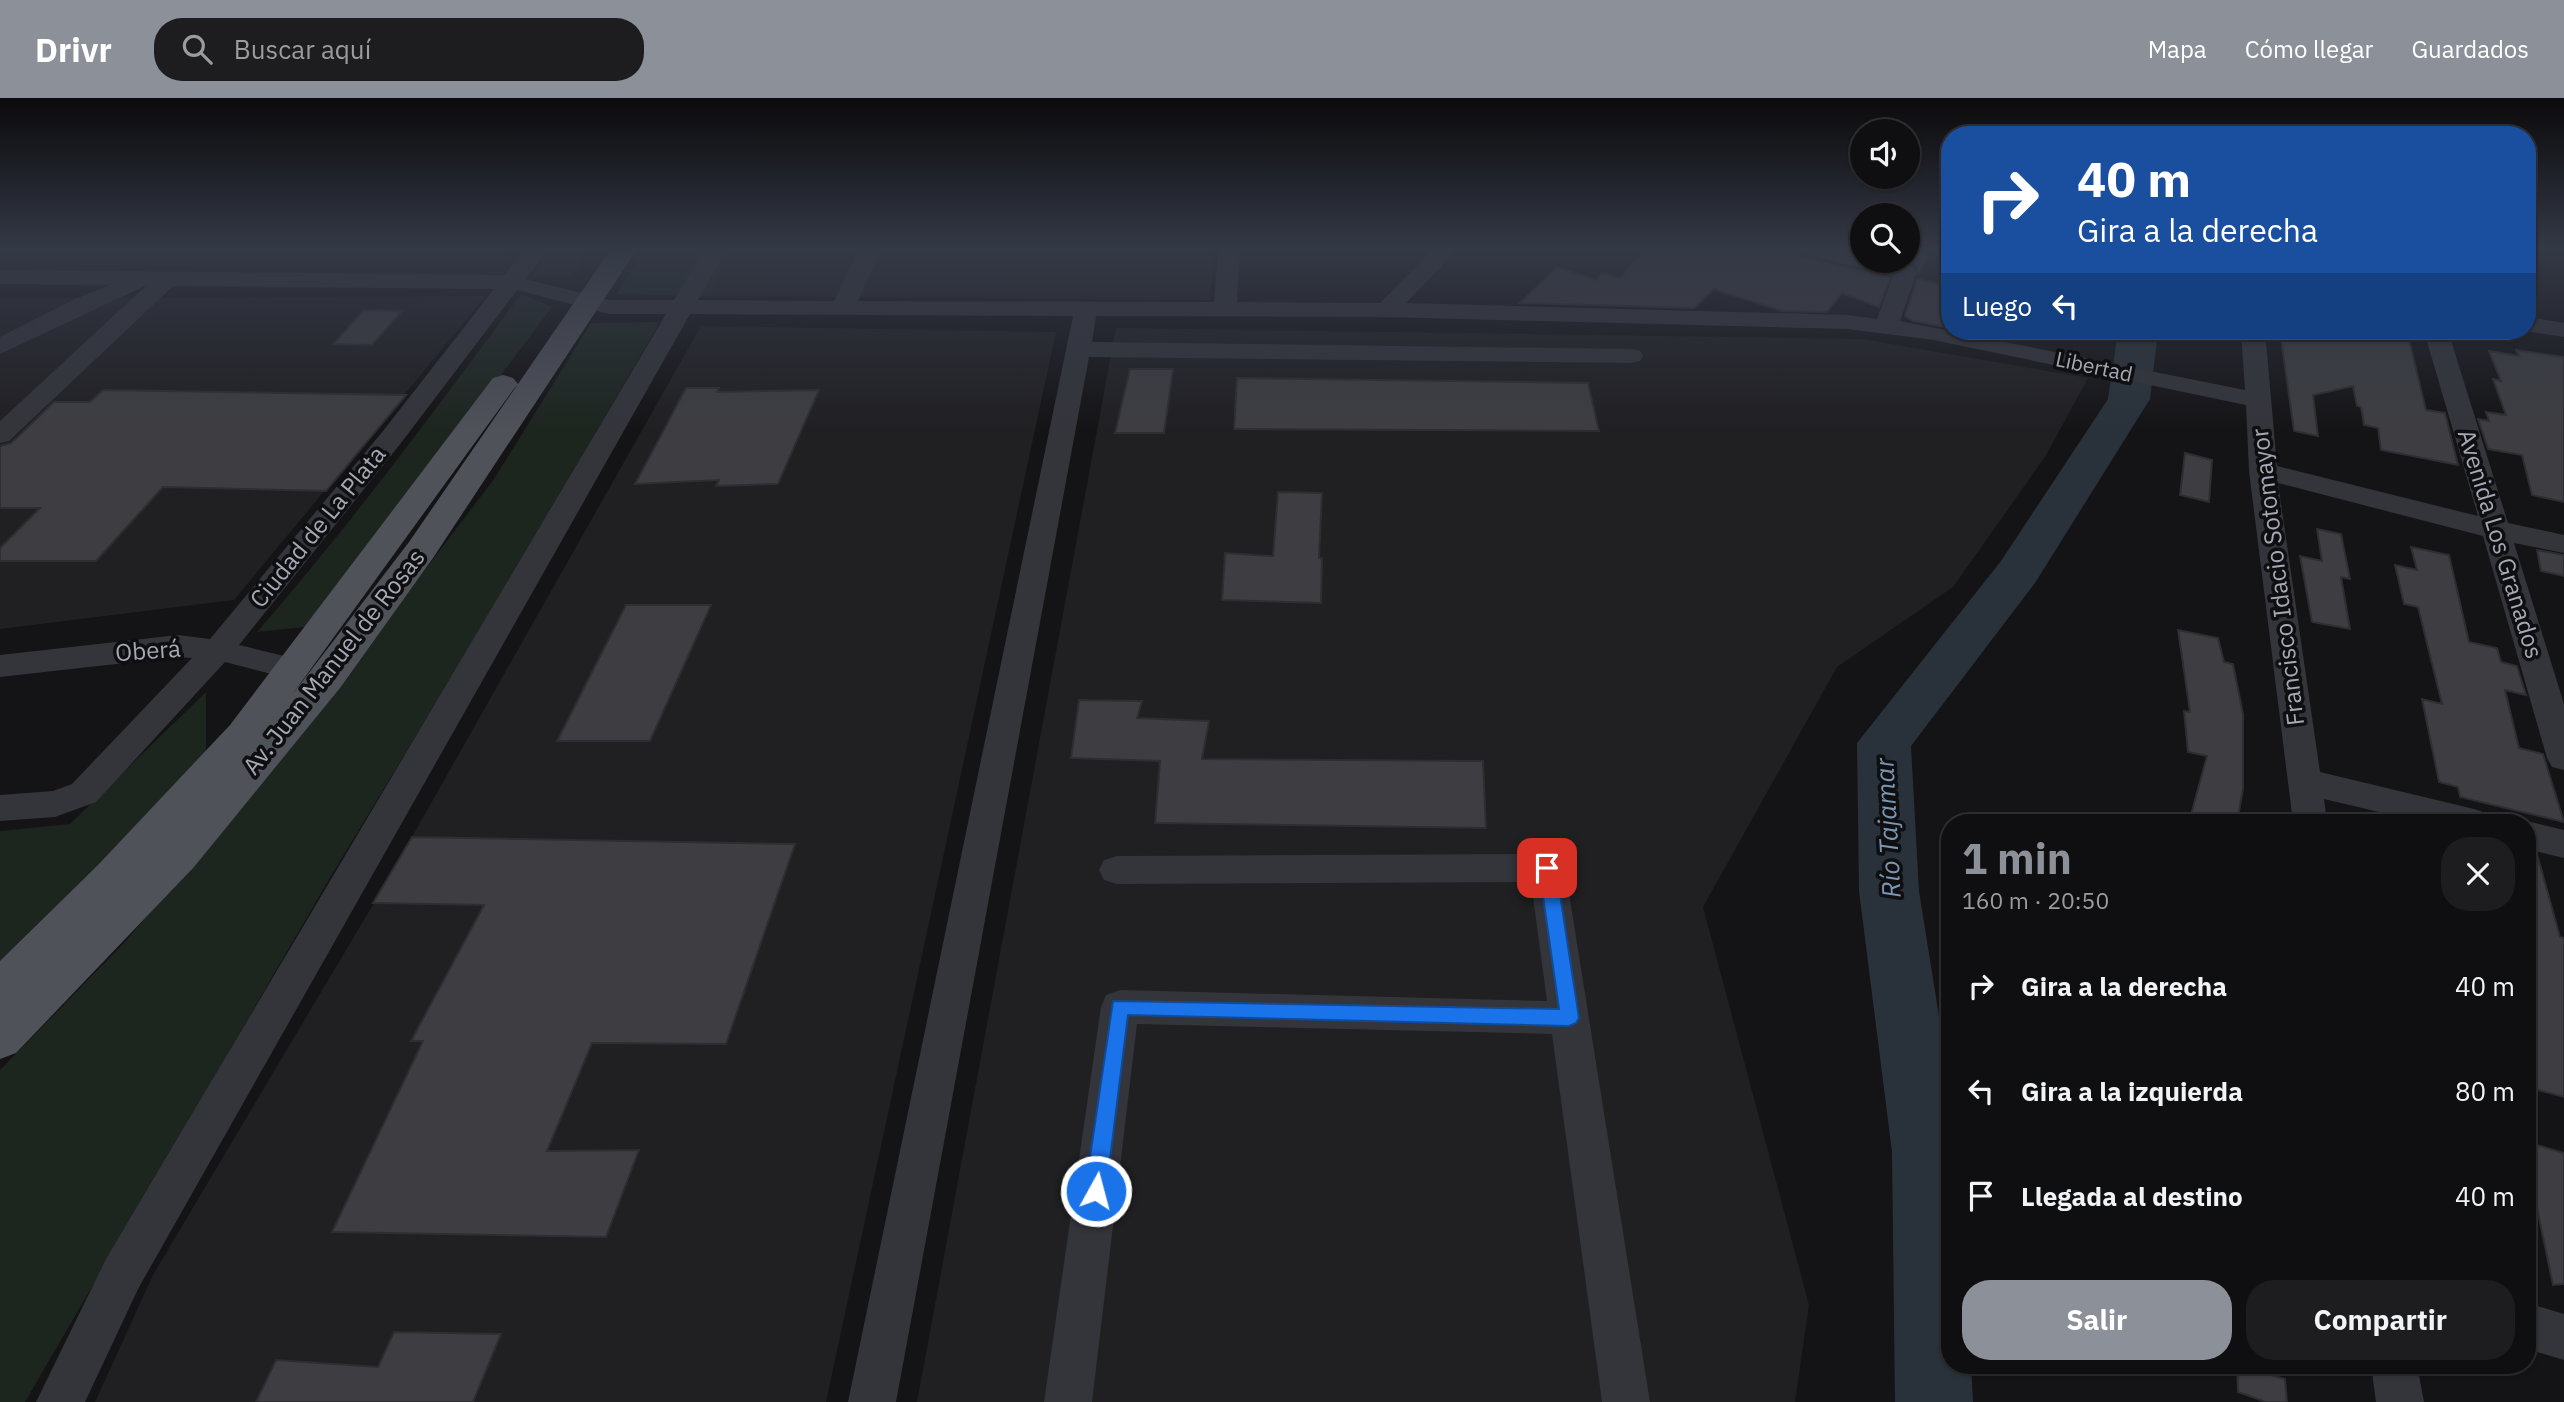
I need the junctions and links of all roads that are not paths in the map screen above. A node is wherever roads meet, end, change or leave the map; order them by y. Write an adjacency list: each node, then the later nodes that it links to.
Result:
1 (71, 310): 19 (street)
2 (126, 310): 24 (street)
3 (490, 310): 28 (street, Ciudad de La Plata)
4 (570, 310): 30 (main road, Av. Juan Manuel de Rosas)
5 (571, 310): 41 (main road, Av. Juan Manuel de Rosas)
6 (682, 310): 45 (street)
7 (1086, 310): 20 (street)
8 (1374, 310): 9 (street, Libertad)
9 (1386, 310): 12 (street, Libertad)
10 (1892, 310): 12 (street)
11 (2536, 325): 13 (street)
12 (1886, 326): 14 (street, Libertad)
13 (2564, 330)
14 (1941, 337)
15 (1957, 340): 22 (street, Libertad)
16 (2037, 340): 22 (street)
17 (2254, 340): 23 (street, Francisco Idacio Sotomayor)
18 (2439, 340): 26 (street, Avenida Los Granados)
19 (0, 347)
20 (1078, 349): 21 (street); 46 (street)
21 (1631, 356)
22 (2039, 356): 23 (street, Libertad)
23 (2257, 400): 25 (street, Francisco Idacio Sotomayor)
24 (0, 435)
25 (2263, 471): 26 (street); 32 (street, Francisco Idacio Sotomayor)
26 (2496, 530): 27 (street); 31 (street, Avenida Los Granados)
27 (2564, 544)
28 (218, 650): 29 (street, Oberá); 30 (street, Oberá); 33 (street, Ciudad de La Plata)
29 (0, 666)
30 (294, 669): 39 (main road, Av. Juan Manuel de Rosas)
31 (2564, 758)
32 (2303, 781): 34 (street, Francisco Idacio Sotomayor); 35 (street)
33 (0, 808)
34 (2309, 814)
35 (2441, 814)
36 (2536, 837): 37 (street)
37 (2564, 844)
38 (1117, 870): 40 (street)
39 (0, 990)
40 (1569, 1018): 47 (street); 48 (street)
41 (0, 1039)
42 (2536, 1329): 43 (street)
43 (2564, 1337)
44 (2395, 1374): 49 (street)
45 (60, 1402)
46 (872, 1402)
47 (1068, 1402)
48 (1626, 1402)
49 (2400, 1402)

